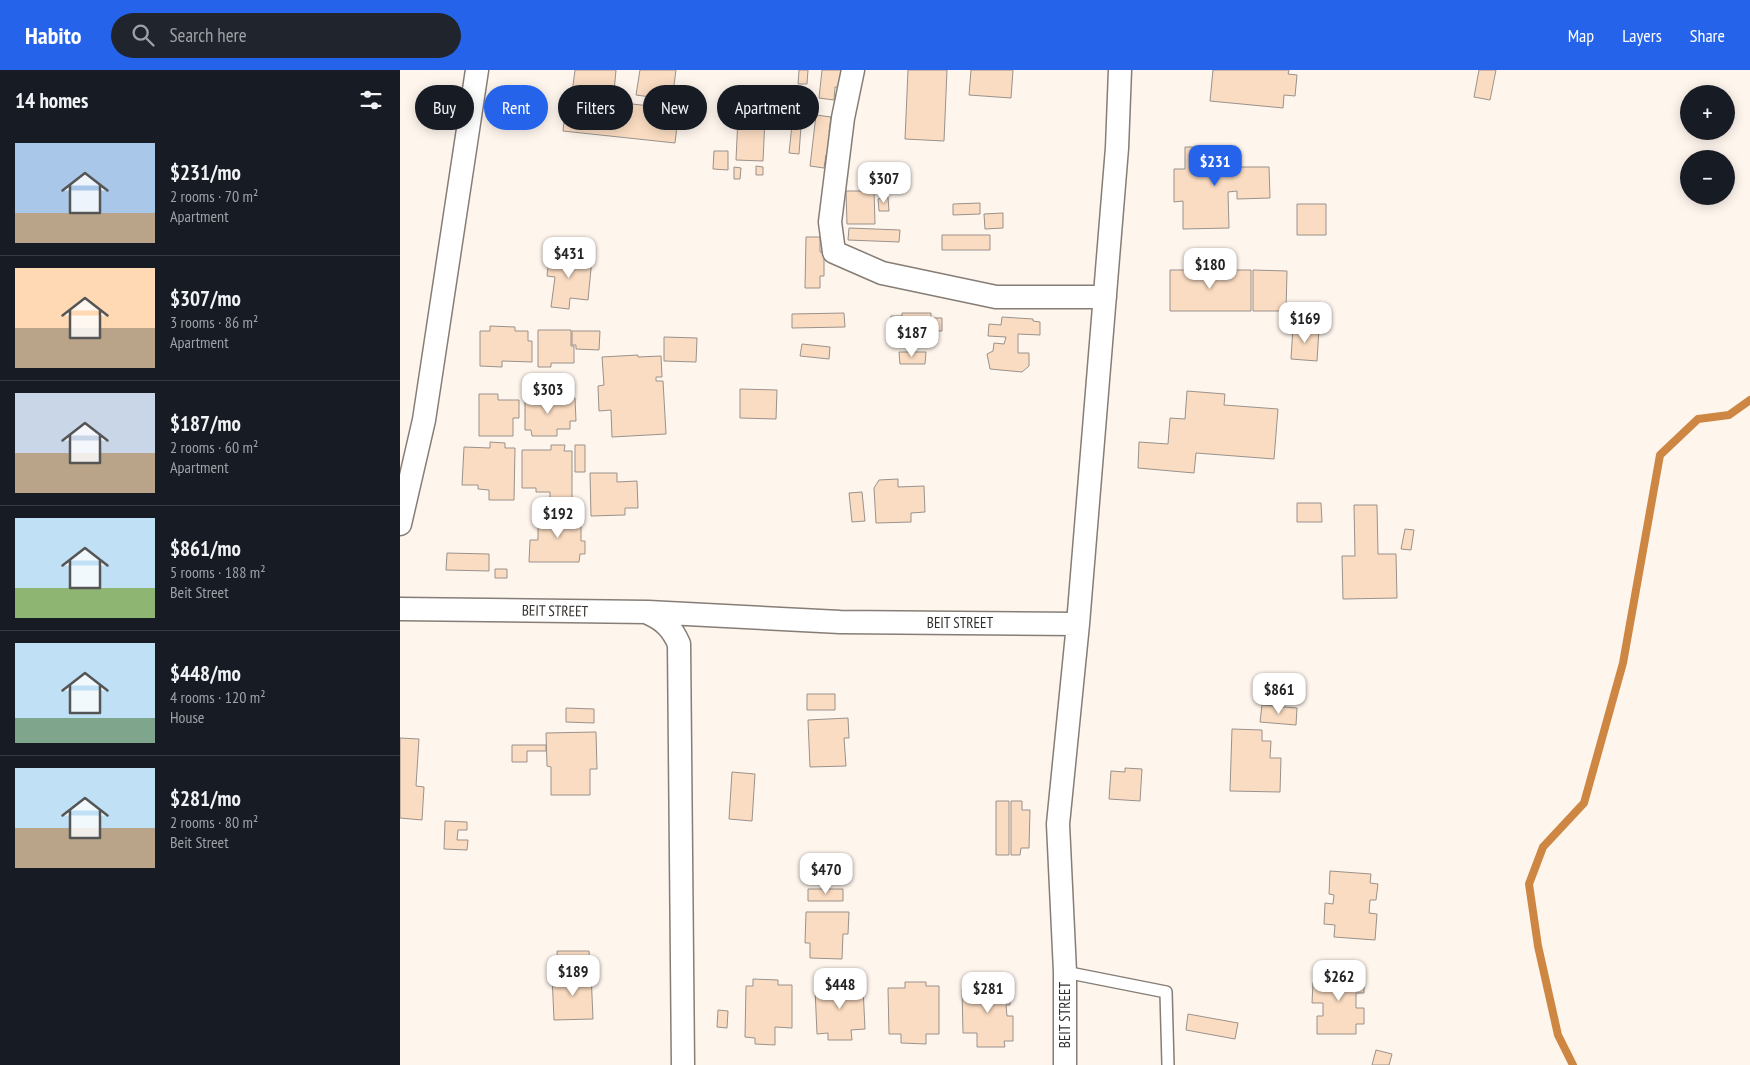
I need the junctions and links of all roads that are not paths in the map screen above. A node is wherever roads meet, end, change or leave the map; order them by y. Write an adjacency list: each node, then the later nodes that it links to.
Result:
1 (477, 70): 5 (street)
2 (854, 70): 4 (street)
3 (1120, 70): 4 (street)
4 (1105, 297): 8 (street)
5 (400, 524)
6 (400, 609): 7 (street, BEIT STREET)
7 (648, 612): 8 (street, BEIT STREET); 10 (street)
8 (1078, 624): 9 (street, BEIT STREET)
9 (1065, 972): 11 (street, BEIT STREET); 12 (lane)
10 (683, 1065)
11 (1065, 1065)
12 (1168, 1065)

